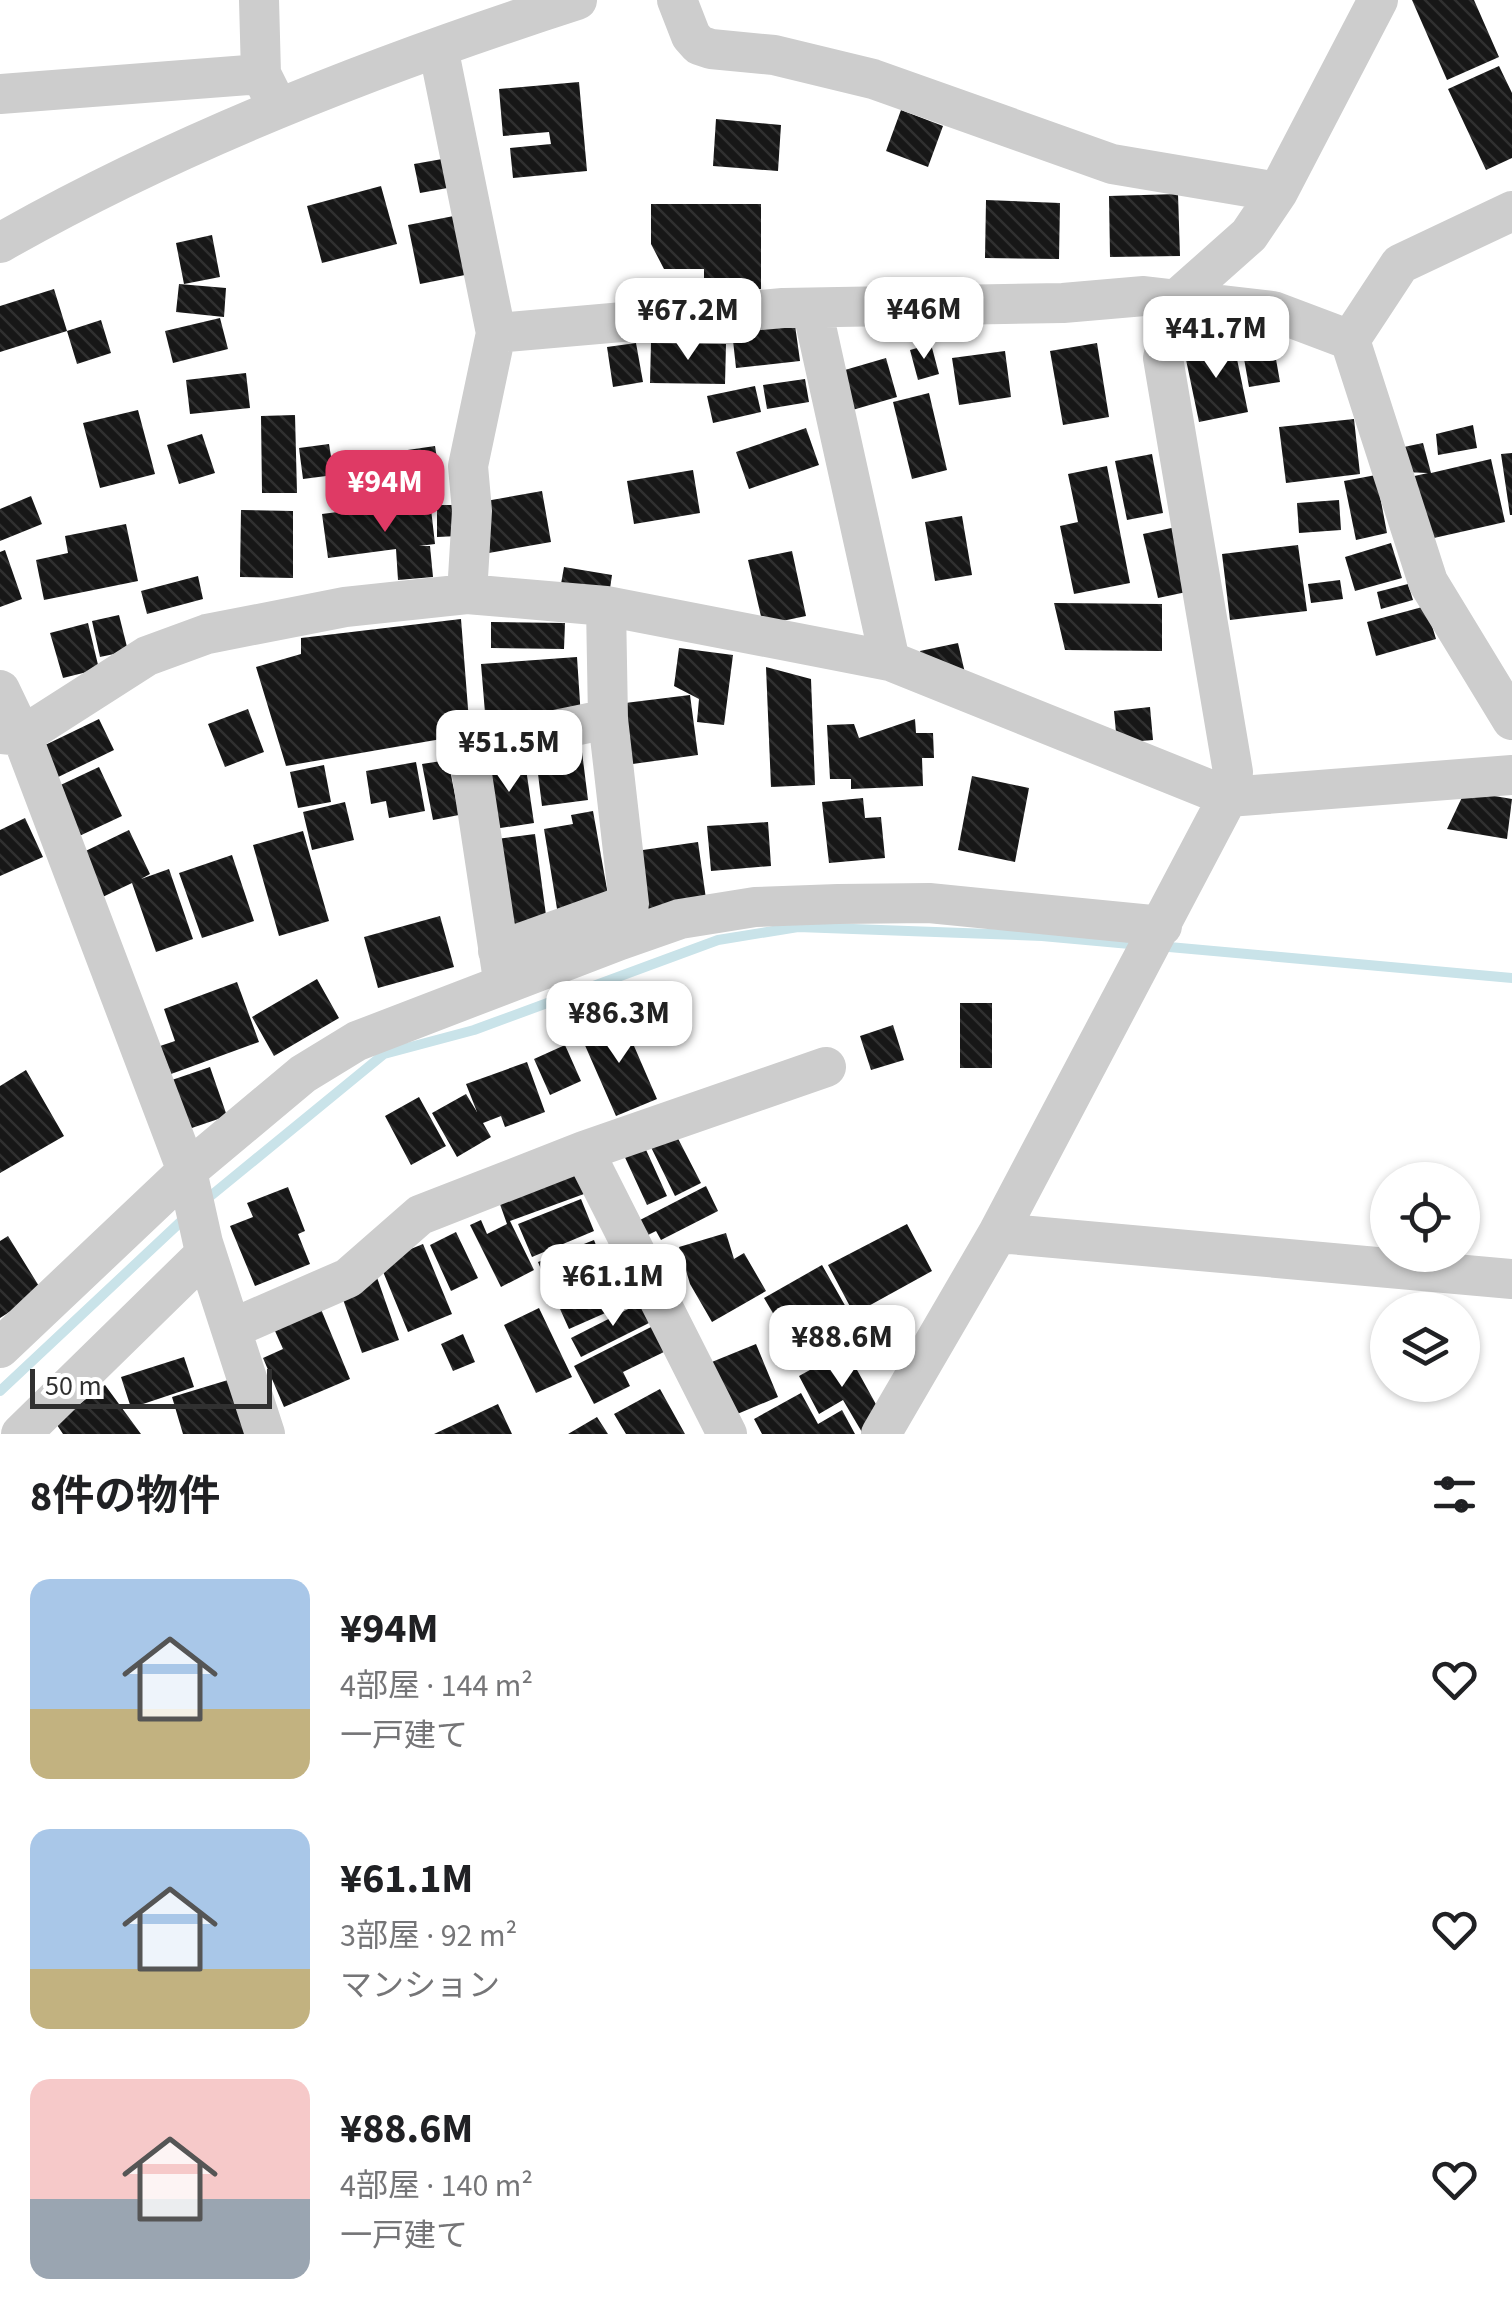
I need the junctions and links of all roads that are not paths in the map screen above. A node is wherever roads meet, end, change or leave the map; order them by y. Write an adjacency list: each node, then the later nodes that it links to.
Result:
1 (259, 0): 6 (street)
2 (577, 0): 5 (street)
3 (677, 0): 8 (street)
4 (1378, 0): 8 (street)
5 (438, 47): 6 (street); 13 (street)
6 (269, 91): 7 (street); 10 (street)
7 (0, 94)
8 (1278, 192): 11 (street)
9 (1512, 211): 14 (street)
10 (0, 243)
11 (1177, 299): 12 (street); 14 (street); 23 (street)
12 (812, 308): 13 (street); 17 (street)
13 (496, 333): 15 (street)
14 (1350, 340): 20 (street)
15 (467, 594): 16 (street); 21 (street)
16 (606, 606): 17 (street); 19 (street)
17 (890, 661): 23 (street)
18 (0, 690): 21 (street)
19 (608, 719): 25 (street); 25 (street)
20 (1512, 720)
21 (11, 735): 28 (street)
22 (1512, 775): 23 (street)
23 (1228, 797): 24 (street)
24 (1162, 926): 25 (street); 29 (street)
25 (501, 968): 28 (street)
26 (826, 1067): 27 (street)
27 (584, 1152): 32 (street); 36 (street)
28 (187, 1171): 30 (street); 33 (street)
29 (998, 1233): 31 (street); 37 (street)
30 (204, 1248): 32 (street); 34 (street)
31 (1512, 1279)
32 (231, 1329): 35 (street)
33 (0, 1348)
34 (21, 1434)
35 (266, 1434)
36 (727, 1434)
37 (881, 1434)

